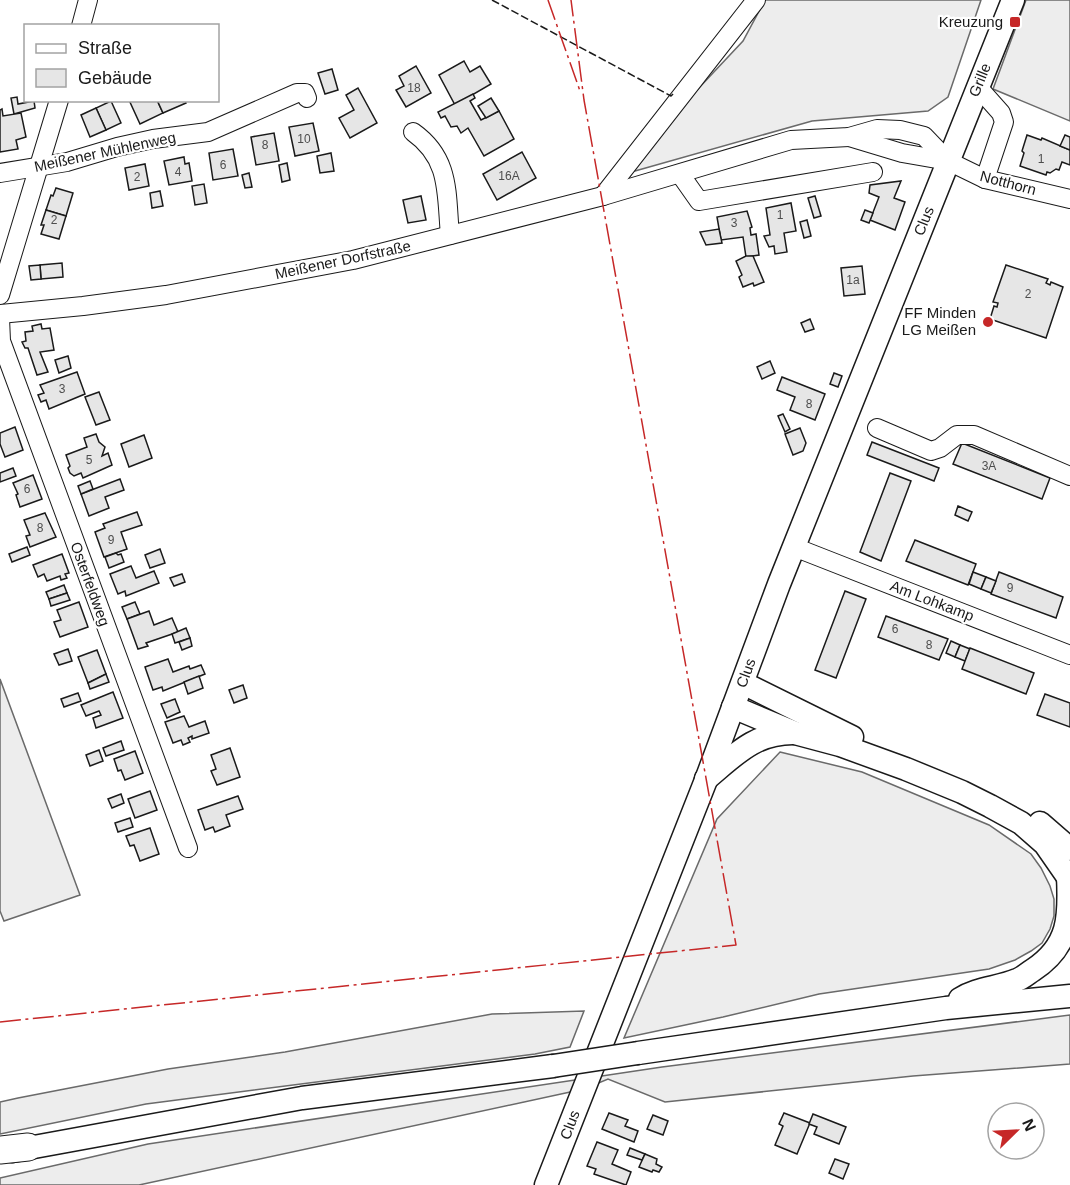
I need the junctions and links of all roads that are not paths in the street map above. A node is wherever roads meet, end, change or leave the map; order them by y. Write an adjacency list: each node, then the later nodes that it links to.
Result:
1 (88, 0): 4 (street)
2 (756, 0): 15 (street)
3 (1013, 0): 5 (main road, Grille)
4 (82, 24)
5 (977, 86): 9 (main road, Grille); 14 (street)
6 (307, 98): 10 (street, Meißener Mühlenweg)
7 (58, 102): 10 (street)
8 (412, 132): 17 (street)
9 (948, 161): 13 (street, Meißener Dorfstraße); 14 (street, Notthorn); 22 (main road, Clus)
10 (40, 167): 12 (street, Meißener Mühlenweg); 18 (street)
11 (873, 172): 13 (street)
12 (0, 173)
13 (680, 174): 15 (street, Meißener Dorfstraße)
14 (985, 179): 16 (street, Notthorn)
15 (603, 196): 17 (street, Meißener Dorfstraße)
16 (1070, 199)
17 (450, 235): 19 (street, Meißener Dorfstraße)
18 (0, 295)
19 (0, 316): 28 (street, Osterfeldweg)
20 (877, 428): 21 (street)
21 (1070, 476)
22 (794, 547): 23 (street, Am Lohkamp); 24 (main road, Clus)
23 (1070, 656)
24 (743, 683): 25 (main road, Clus); 29 (main road)
25 (733, 707): 26 (main road); 27 (main road, Clus)
26 (795, 733): 27 (main road); 30 (main road)
27 (706, 780): 35 (main road, Clus)
28 (188, 848)
29 (1070, 849)
30 (1069, 878): 32 (main road)
31 (1070, 996): 32 (main road)
32 (946, 1008): 33 (main road, bridge)
33 (28, 1147): 34 (highway)
34 (0, 1152)
35 (546, 1185)

